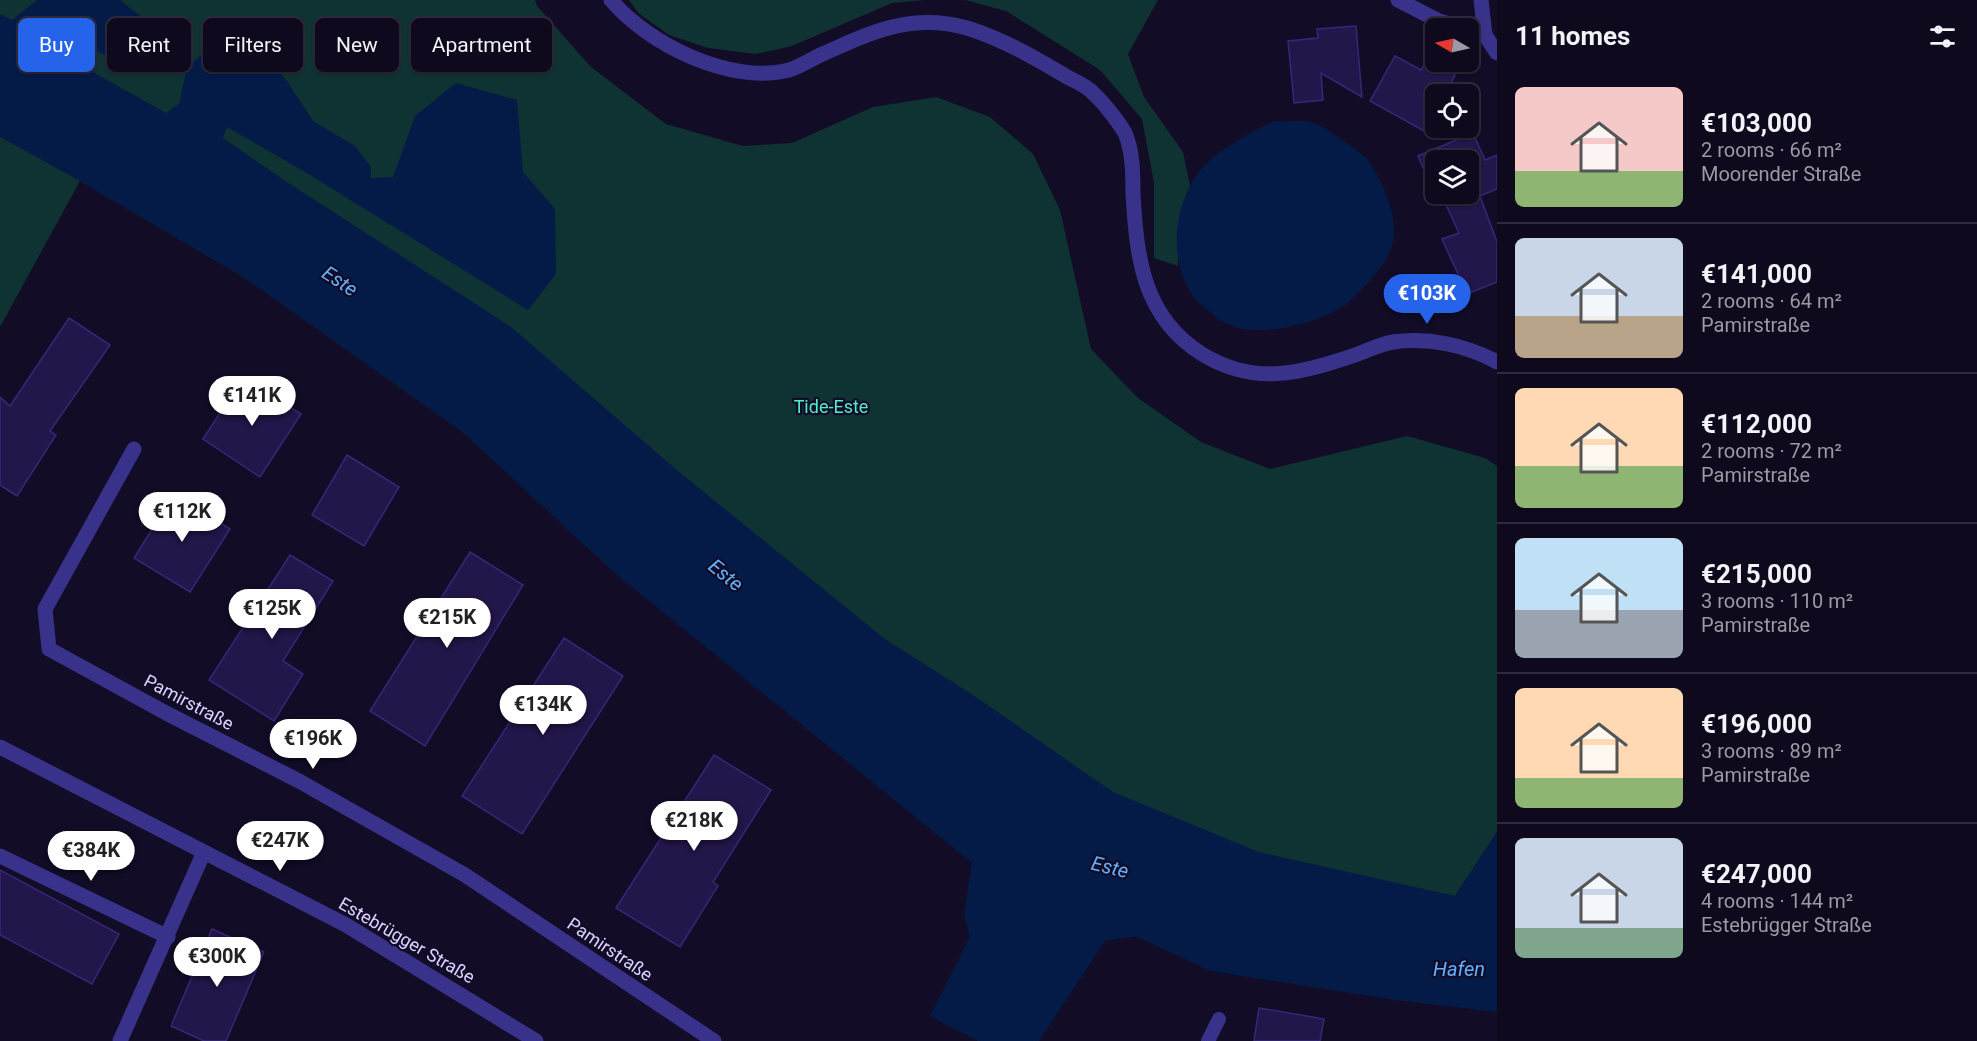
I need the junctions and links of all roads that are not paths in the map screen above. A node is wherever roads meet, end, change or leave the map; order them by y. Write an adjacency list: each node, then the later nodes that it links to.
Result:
1 (611, 0): 8 (street)
2 (1398, 0): 4 (street)
3 (1481, 0): 6 (street)
4 (1433, 18)
5 (1479, 33): 6 (street)
6 (1485, 35): 7 (street)
7 (1497, 53)
8 (1497, 362)
9 (134, 449): 17 (street, Pamirstraße)
10 (0, 747): 11 (street, Estebrügger Straße)
11 (204, 852): 13 (street); 16 (street, Estebrügger Straße)
12 (0, 856): 13 (street)
13 (168, 937): 15 (street)
14 (1219, 1019): 18 (lane)
15 (120, 1041)
16 (536, 1041)
17 (714, 1041)
18 (1208, 1041)

